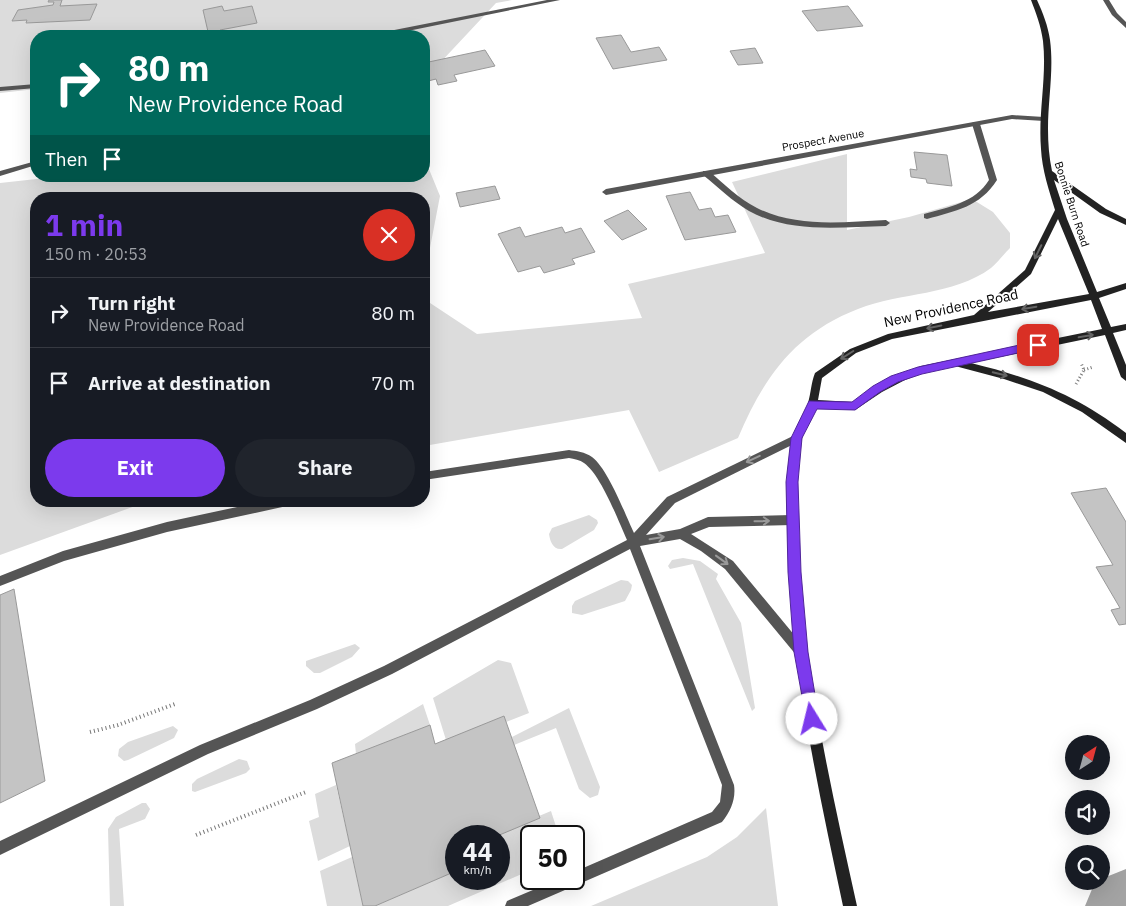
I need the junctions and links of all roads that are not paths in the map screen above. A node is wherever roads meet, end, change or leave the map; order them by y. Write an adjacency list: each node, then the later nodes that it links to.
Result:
1 (557, 0): 5 (street)
2 (1034, 0): 8 (main road, Bonnie Burn Road)
3 (1106, 0): 4 (street)
4 (1126, 26)
5 (404, 30)
6 (30, 86): 7 (street)
7 (0, 89)
8 (1044, 119): 9 (street, Prospect Avenue); 11 (main road, Bonnie Burn Road)
9 (976, 124): 12 (street, Prospect Avenue); 16 (street)
10 (30, 165): 13 (street)
11 (1048, 172): 15 (main road, Bonnie Burn Road); 18 (main road)
12 (706, 173): 14 (street, Prospect Avenue); 17 (street)
13 (0, 174)
14 (606, 192)
15 (1060, 208): 20 (main road, Bonnie Burn Road); 21 (main road, one-way to 21)
16 (927, 216)
17 (886, 222)
18 (1126, 222)
19 (1126, 286): 20 (main road, New Providence Road)
20 (1094, 296): 21 (main road, New Providence Road, one-way to 21); 23 (main road, Bonnie Burn Road)
21 (976, 318): 26 (main road, New Providence Road, one-way to 26)
22 (1126, 327): 23 (main road)
23 (1108, 332): 24 (main road, one-way to 23); 25 (main road, Bonnie Burn Road)
24 (952, 362): 26 (main road); 28 (main road, one-way to 28)
25 (1126, 377)
26 (813, 404): 27 (main road, New Providence Road)
27 (797, 438): 31 (main road, New Providence Road); 33 (street, one-way to 33)
28 (1126, 439)
29 (430, 475): 33 (street)
30 (259, 507): 34 (street)
31 (792, 520): 32 (street, one-way to 31); 35 (main road, New Providence Road)
32 (681, 534): 33 (street, one-way to 32); 35 (street, one-way to 35)
33 (633, 542): 36 (street); 37 (street)
34 (0, 581)
35 (801, 652): 38 (main road, New Providence Road)
36 (0, 848)
37 (512, 906)
38 (850, 906)

